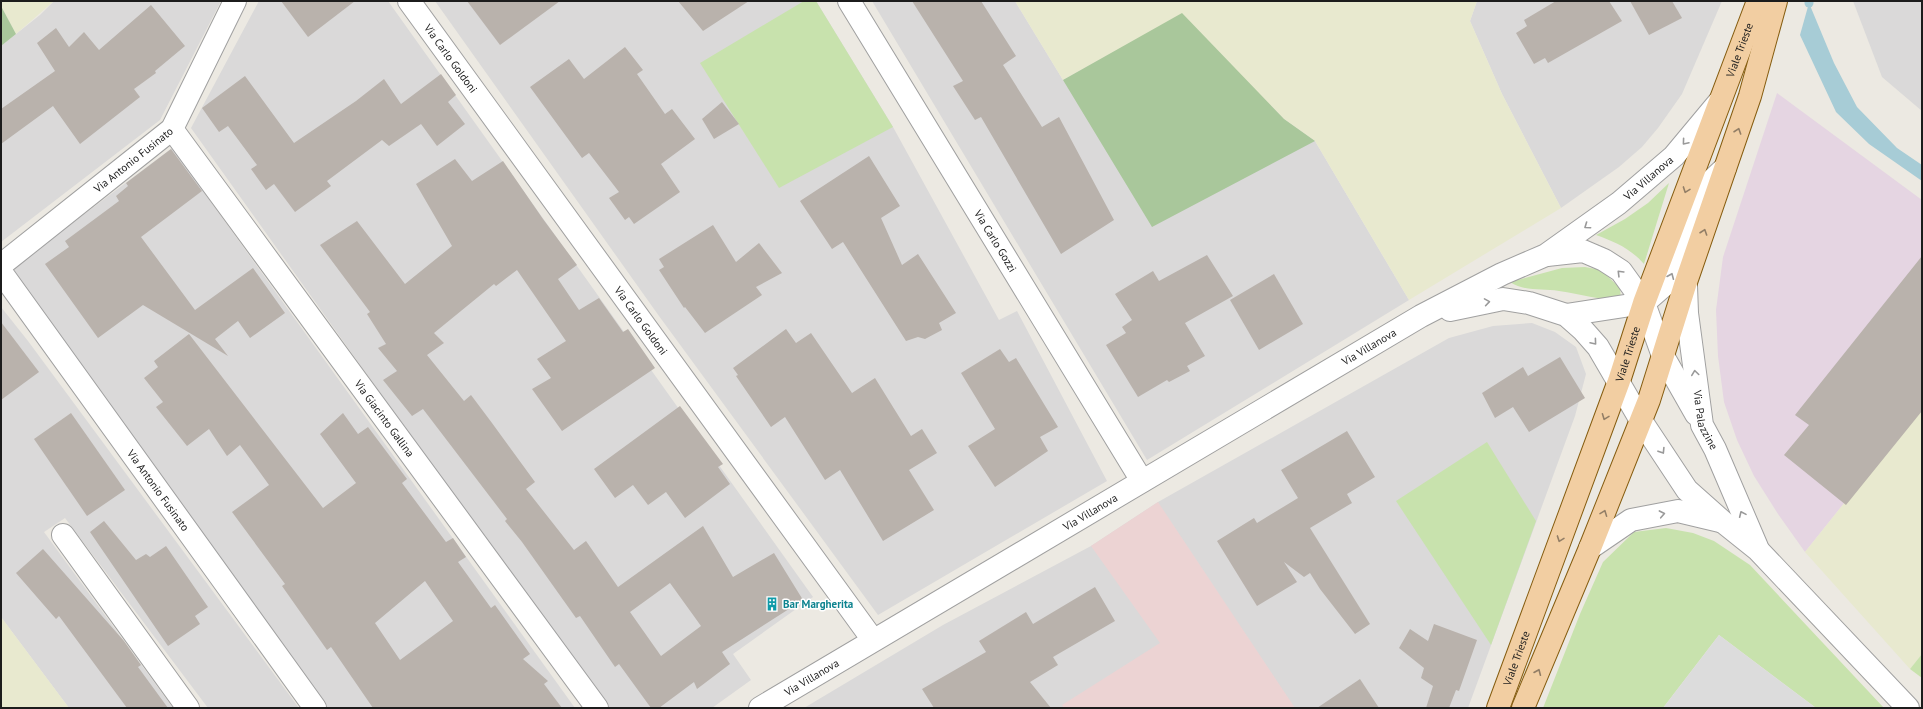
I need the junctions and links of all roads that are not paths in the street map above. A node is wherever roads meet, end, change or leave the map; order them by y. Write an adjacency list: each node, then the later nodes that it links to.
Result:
1 (235, 1): 6 (street, Via Antonio Fusinato)
2 (409, 1): 24 (street, Via Carlo Goldoni)
3 (849, 1): 19 (street, Via Carlo Gozzi)
4 (1770, 1): 5 (main road, Viale Trieste); 7 (main road, Viale Trieste, one-way to 4)
5 (1719, 101): 8 (street, Via Villanova, one-way to 8); 12 (main road, Viale Trieste, one-way to 12)
6 (172, 129): 9 (street, Via Antonio Fusinato); 27 (street, Via Giacinto Gallina)
7 (1725, 168): 11 (main road, Viale Trieste, one-way to 7); 12 (street, one-way to 7)
8 (1546, 255): 12 (street, Via Villanova, one-way to 8); 14 (street, Via Villanova)
9 (1, 265)
10 (1, 272): 26 (street, Via Antonio Fusinato)
11 (1686, 282): 15 (main road, Viale Trieste); 18 (street, Via Palazzine, one-way to 11)
12 (1644, 303): 13 (street, Via Villanova); 15 (street); 16 (main road, Viale Trieste)
13 (1566, 315): 14 (street, Via Villanova, one-way to 13); 16 (street, Via Villanova, one-way to 16)
14 (1421, 316): 19 (street, Via Villanova)
15 (1663, 356): 17 (main road, Viale Trieste); 18 (street)
16 (1619, 381): 17 (street, Via Palazzine); 29 (main road, Viale Trieste, one-way to 29)
17 (1640, 419): 20 (street, Via Palazzine, one-way to 20); 22 (main road, Viale Trieste, one-way to 17)
18 (1702, 425): 23 (street, Via Palazzine, one-way to 18)
19 (1142, 481): 24 (street, Via Villanova)
20 (1723, 522): 22 (street, Via Palazzine, one-way to 20); 23 (street, Via Palazzine)
21 (63, 535): 25 (street)
22 (1590, 548): 30 (main road, Viale Trieste, one-way to 22)
23 (1758, 550): 31 (street, Via Palazzine)
24 (873, 640): 28 (street, Via Villanova)
25 (188, 708)
26 (315, 708)
27 (597, 708)
28 (760, 708)
29 (1498, 708)
30 (1523, 708)
31 (1908, 708)

